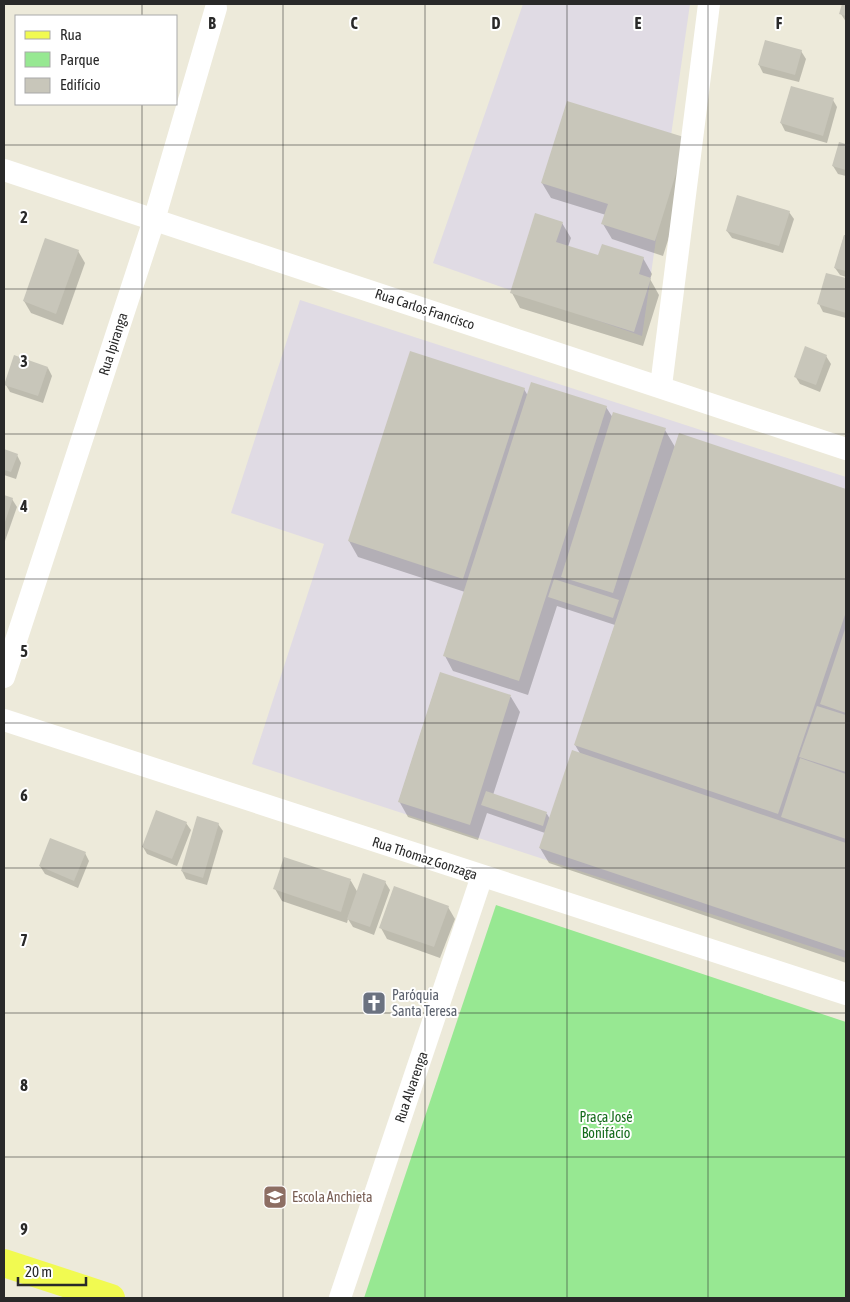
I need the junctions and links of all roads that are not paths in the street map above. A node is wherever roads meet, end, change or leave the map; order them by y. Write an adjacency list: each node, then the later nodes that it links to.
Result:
1 (710, 4): 5 (street)
2 (216, 8): 4 (street, Rua Ipiranga)
3 (4, 170): 4 (street, Rua Carlos Francisco)
4 (154, 220): 5 (street, Rua Carlos Francisco); 7 (street, Rua Ipiranga)
5 (661, 386): 6 (street, Rua Carlos Francisco)
6 (846, 449)
7 (4, 676)
8 (4, 720): 9 (street, Rua Thomaz Gonzaga)
9 (482, 876): 10 (street, Rua Thomaz Gonzaga); 13 (street, Rua Alvarenga)
10 (846, 994)
11 (4, 1263): 12 (main road)
12 (111, 1298)
13 (340, 1298)

